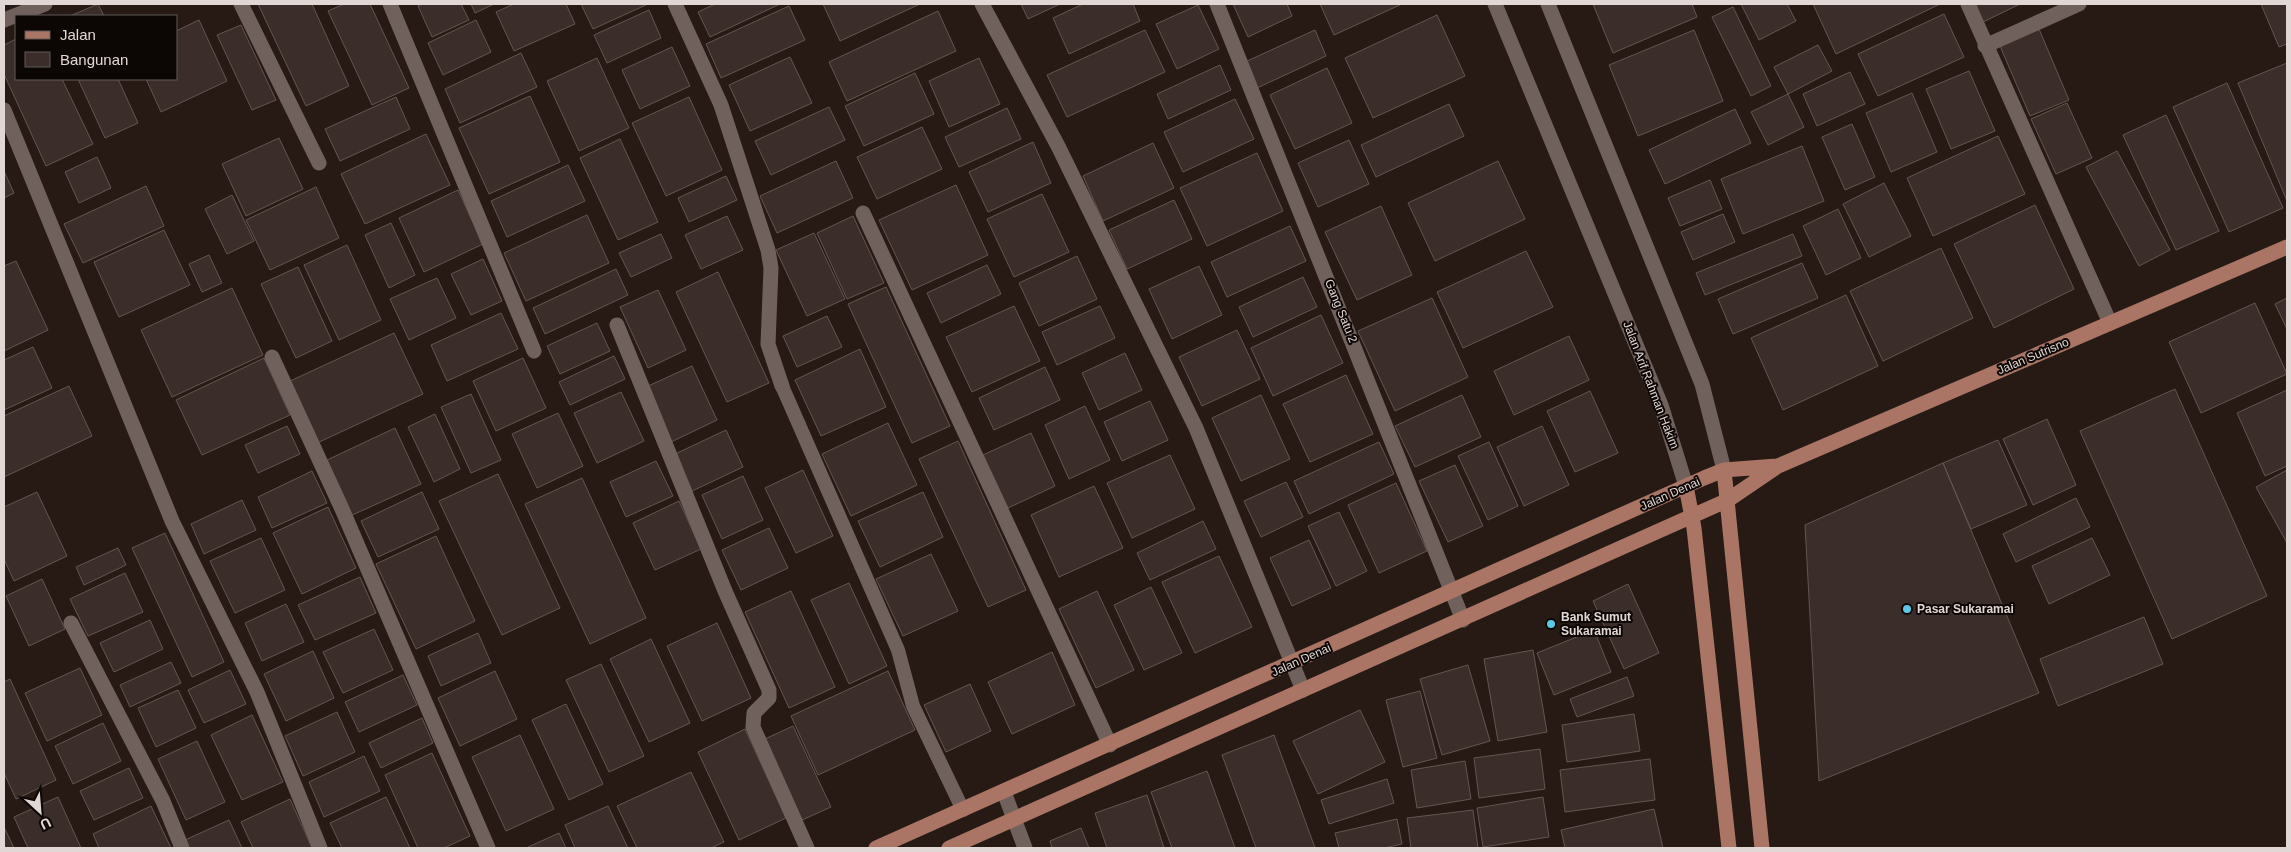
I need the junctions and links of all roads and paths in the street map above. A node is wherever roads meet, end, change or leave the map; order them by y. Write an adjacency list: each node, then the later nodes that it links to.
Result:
1 (45, 4): 11 (street)
2 (241, 4): 14 (street)
3 (390, 4): 19 (street)
4 (675, 4): 21 (street)
5 (982, 4): 30 (street)
6 (1217, 4): 27 (street, Gang Satu 2)
7 (1495, 4): 24 (street, Jalan Arif Rahman Hakim)
8 (1548, 4): 23 (street)
9 (1968, 4): 12 (street)
10 (2079, 4): 12 (street)
11 (17, 15)
12 (1985, 46): 17 (street)
13 (4, 110): 37 (street)
14 (319, 163)
15 (863, 213): 32 (street)
16 (2287, 247): 17 (main road, Jalan Sutrisno)
17 (2110, 323): 22 (main road, Jalan Sutrisno)
18 (617, 325): 39 (street)
19 (534, 350)
20 (272, 357): 38 (street)
21 (782, 386): 34 (lane)
22 (1778, 466): 23 (main road, Jalan Sutrisno); 25 (main road, Jalan Sutrisno)
23 (1724, 470): 24 (main road, Jalan Denai); 25 (main road)
24 (1686, 486): 26 (main road, Jalan Arif Rahman Hakim); 27 (main road, Jalan Denai)
25 (1728, 500): 26 (main road); 44 (main road)
26 (1692, 516): 28 (main road); 43 (main road, Jalan Arif Rahman Hakim)
27 (1452, 592): 28 (street, Gang Satu 2); 30 (main road, Jalan Denai)
28 (1462, 620): 31 (main road)
29 (71, 623): 36 (street)
30 (1291, 664): 31 (street); 32 (main road, Jalan Denai)
31 (1303, 690): 35 (main road)
32 (1110, 746): 33 (main road, Jalan Denai)
33 (1004, 792): 34 (main road, Jalan Denai); 35 (street)
34 (963, 810): 40 (main road, Jalan Denai)
35 (1014, 819): 41 (main road); 42 (street)
36 (182, 848)
37 (320, 848)
38 (488, 848)
39 (807, 848)
40 (876, 848)
41 (949, 848)
42 (1025, 848)
43 (1729, 848)
44 (1762, 848)

